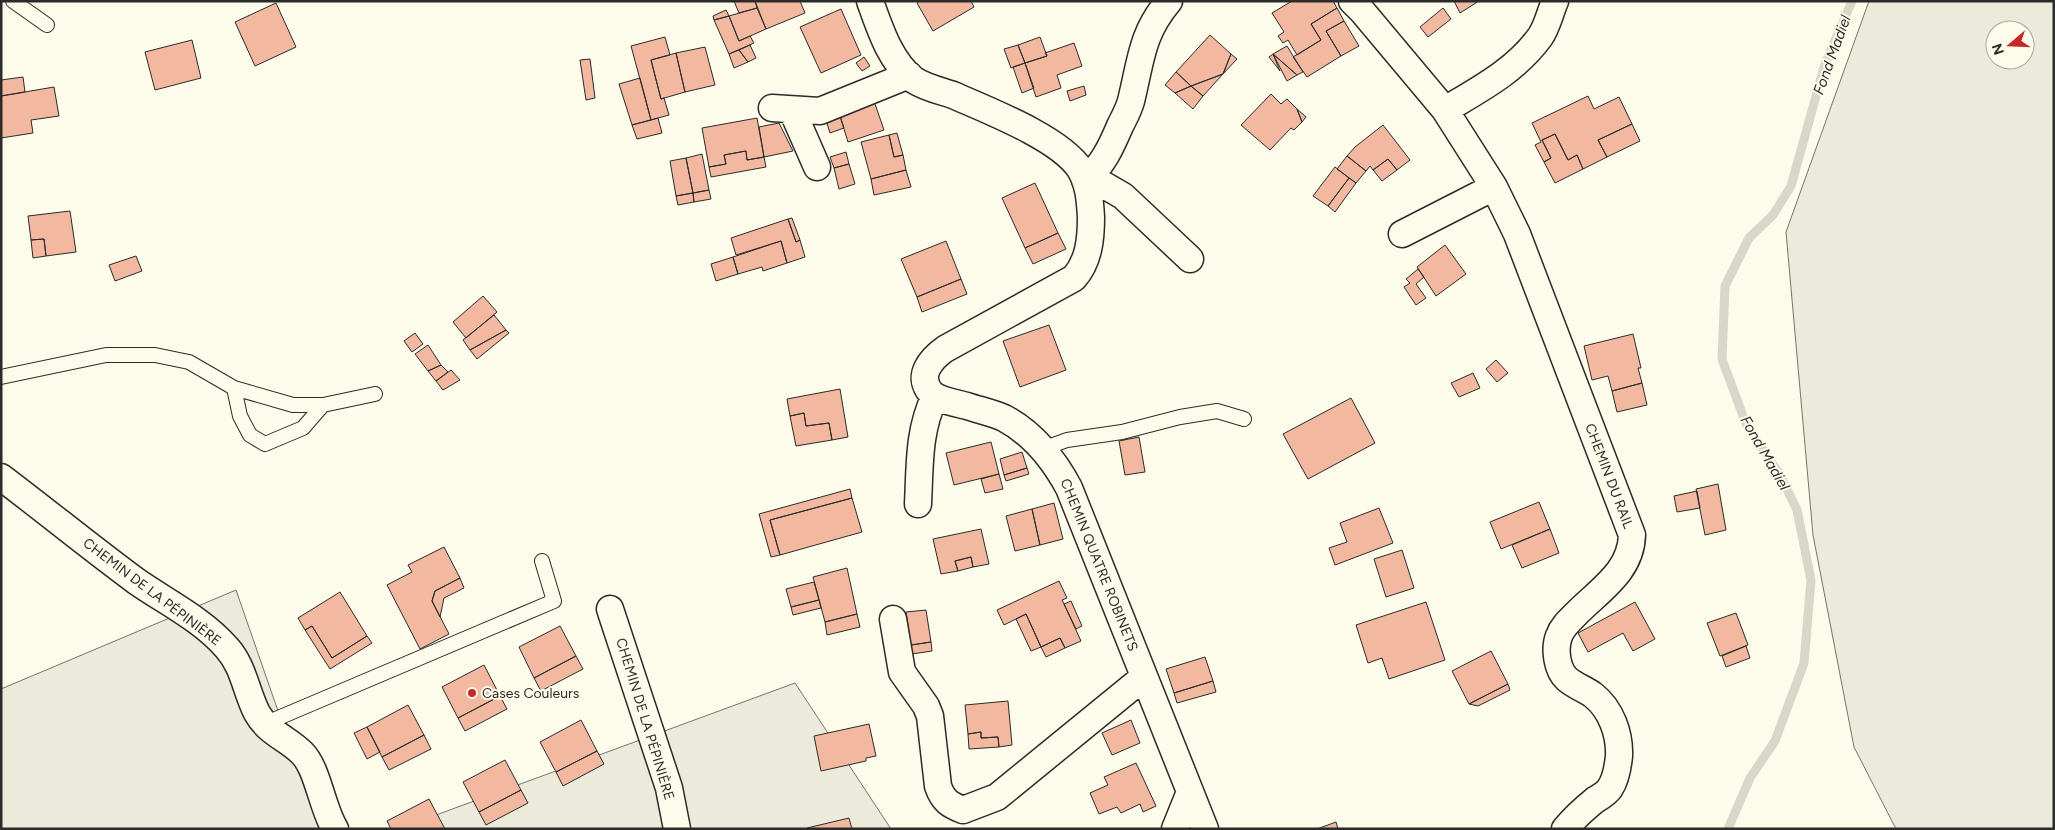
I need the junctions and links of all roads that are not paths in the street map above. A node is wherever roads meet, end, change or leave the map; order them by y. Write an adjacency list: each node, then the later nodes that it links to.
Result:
1 (13, 1): 6 (lane)
2 (870, 1): 7 (street)
3 (1169, 1): 10 (street)
4 (1352, 1): 8 (street, CHEMIN DU RAIL)
5 (1555, 1): 8 (street)
6 (48, 25)
7 (909, 75): 9 (street); 10 (street)
8 (1445, 110): 11 (street, CHEMIN DU RAIL)
9 (817, 167)
10 (1085, 180): 13 (street); 17 (street)
11 (1494, 187): 12 (street); 33 (street, CHEMIN DU RAIL)
12 (1402, 234)
13 (1190, 259)
14 (1, 377): 15 (lane)
15 (234, 388): 18 (lane); 18 (lane)
16 (374, 394): 18 (lane)
17 (935, 396): 20 (street, CHEMIN QUATRE ROBINETS); 22 (street)
18 (323, 406)
19 (1244, 419): 20 (lane)
20 (1042, 449): 26 (street, CHEMIN QUATRE ROBINETS)
21 (1, 477): 27 (street, CHEMIN DE LA PÉPINIÈRE)
22 (918, 504)
23 (542, 561): 27 (lane)
24 (610, 610): 30 (street, CHEMIN DE LA PÉPINIÈRE)
25 (893, 620): 26 (street)
26 (1144, 677): 28 (street, CHEMIN QUATRE ROBINETS)
27 (264, 724): 29 (street, CHEMIN DE LA PÉPINIÈRE)
28 (1190, 792): 31 (street); 32 (street, CHEMIN QUATRE ROBINETS)
29 (335, 829)
30 (677, 829)
31 (1175, 829)
32 (1205, 829)
33 (1565, 829)

